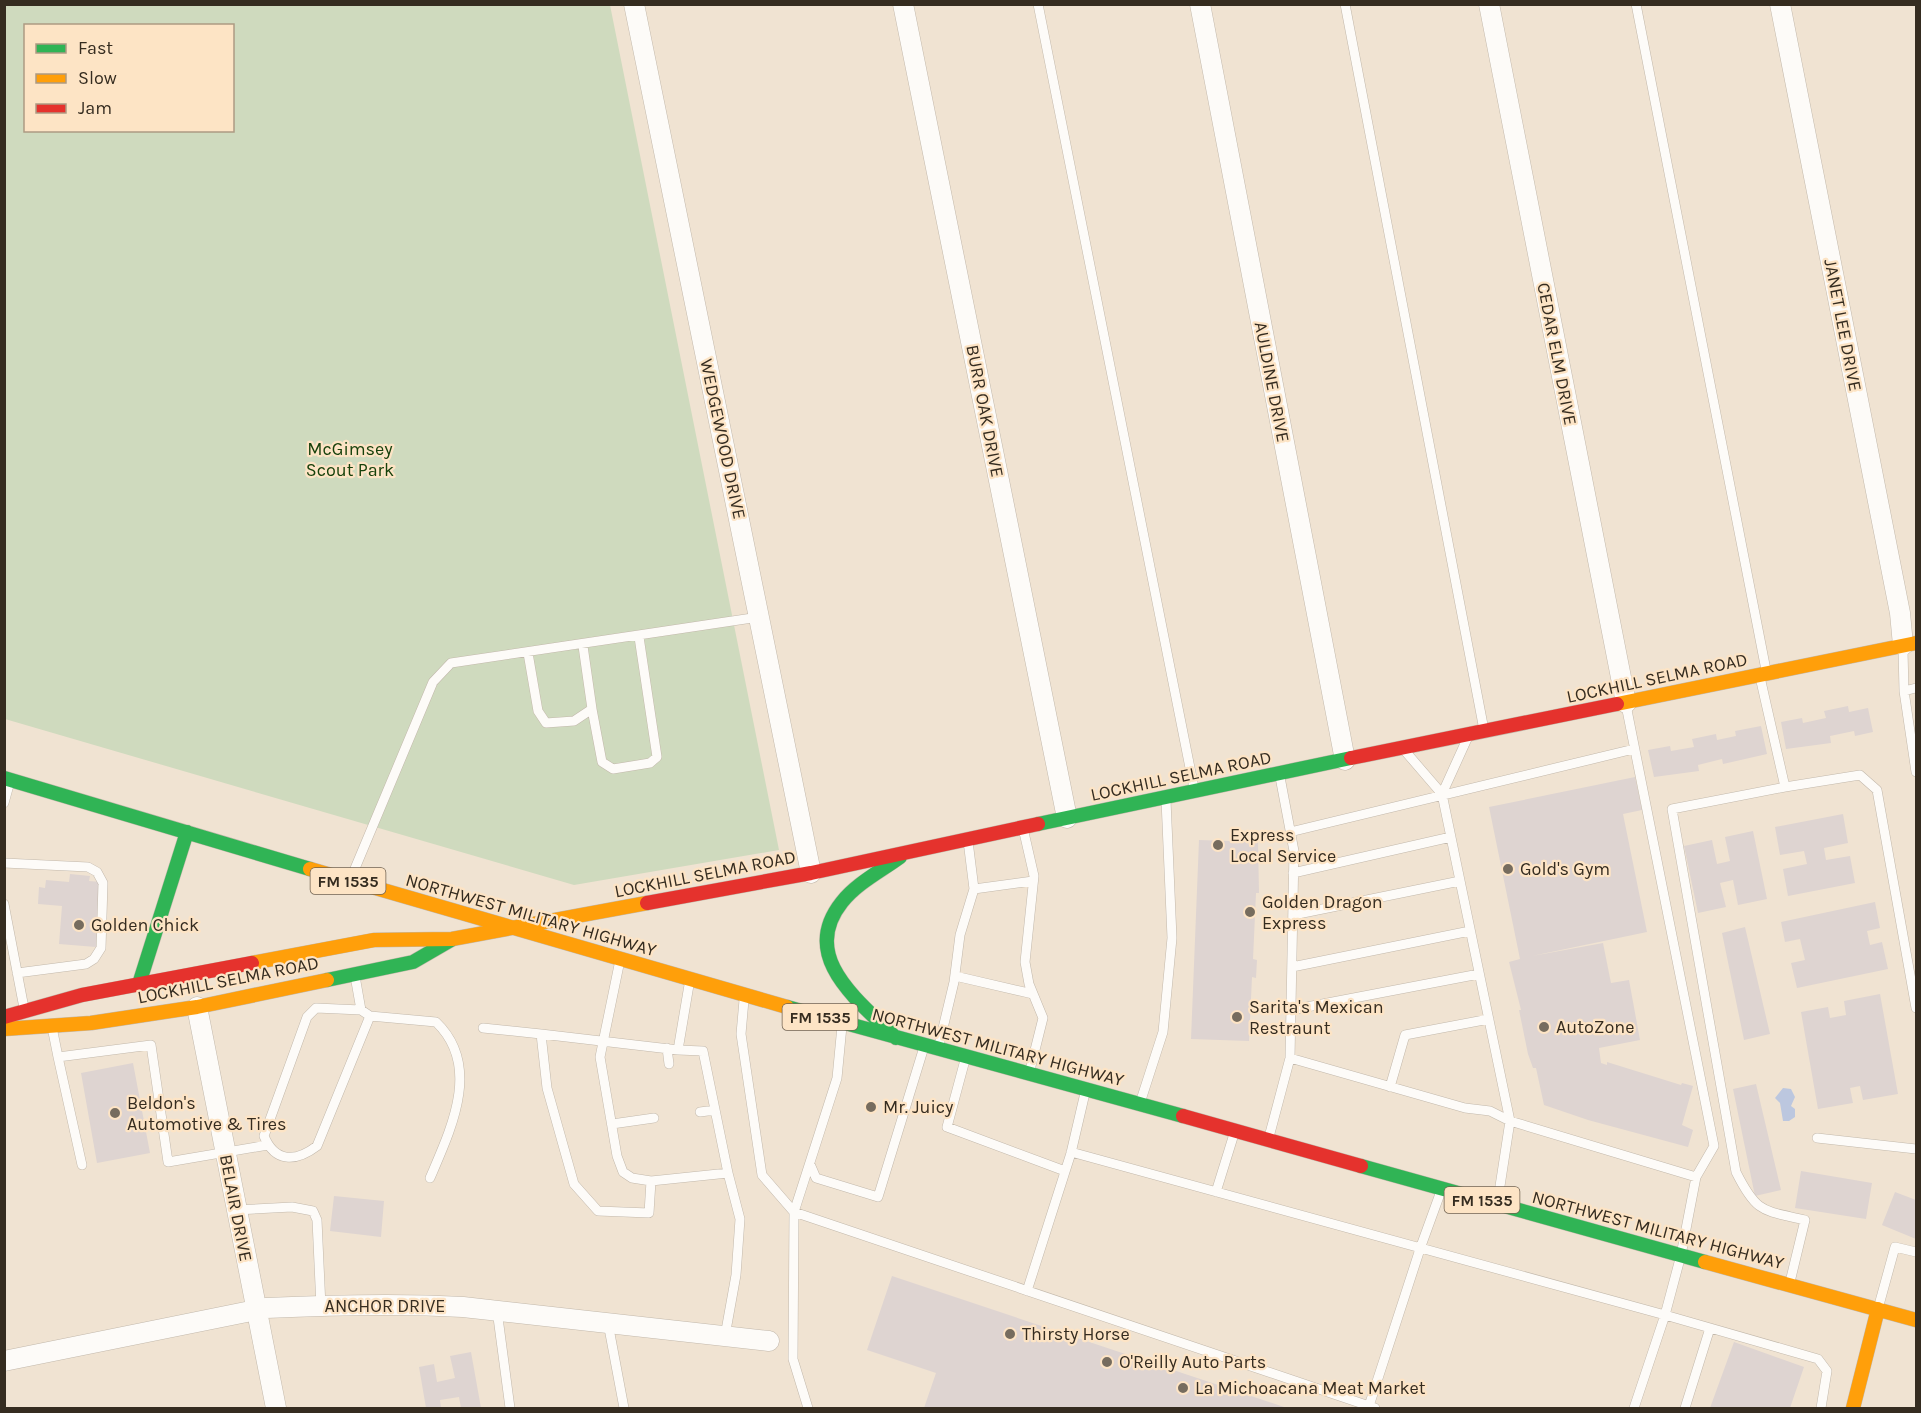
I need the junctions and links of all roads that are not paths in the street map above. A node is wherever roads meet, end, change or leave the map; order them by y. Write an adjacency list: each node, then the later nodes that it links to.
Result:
1 (634, 4): 9 (street, WEDGEWOOD DRIVE)
2 (903, 4): 32 (street, BURR OAK DRIVE)
3 (1038, 4): 28 (lane)
4 (1200, 4): 23 (street, AULDINE DRIVE)
5 (1345, 4): 19 (lane)
6 (1489, 4): 17 (street, CEDAR ELM DRIVE)
7 (1636, 4): 14 (lane)
8 (1780, 4): 11 (street, JANET LEE DRIVE)
9 (759, 617): 10 (lane); 40 (street, WEDGEWOOD DRIVE)
10 (639, 637): 12 (lane); 18 (lane)
11 (1910, 644): 14 (main road, LOCKHILL SELMA ROAD); 16 (lane)
12 (583, 646): 13 (lane); 18 (lane)
13 (528, 652): 18 (lane); 42 (lane)
14 (1763, 674): 17 (main road, LOCKHILL SELMA ROAD); 27 (lane)
15 (1917, 688): 16 (lane)
16 (1904, 691): 24 (lane)
17 (1626, 703): 19 (main road, LOCKHILL SELMA ROAD); 22 (lane)
18 (592, 710)
19 (1485, 732): 20 (main road, LOCKHILL SELMA ROAD)
20 (1469, 735): 21 (main road, LOCKHILL SELMA ROAD); 29 (lane)
21 (1403, 749): 23 (main road, LOCKHILL SELMA ROAD); 29 (lane)
22 (1634, 749): 29 (lane); 104 (lane)
23 (1345, 760): 25 (main road, LOCKHILL SELMA ROAD)
24 (1917, 772)
25 (1279, 774): 28 (main road, LOCKHILL SELMA ROAD); 35 (lane)
26 (8, 779): 31 (lane); 34 (main road, NORTHWEST MILITARY HIGHWAY)
27 (1785, 787): 63 (lane); 115 (lane)
28 (1195, 790): 30 (main road, LOCKHILL SELMA ROAD)
29 (1442, 794): 35 (lane); 36 (lane)
30 (1166, 798): 32 (main road, LOCKHILL SELMA ROAD); 87 (lane)
31 (4, 803)
32 (1067, 818): 33 (main road, LOCKHILL SELMA ROAD)
33 (1023, 827): 37 (main road, LOCKHILL SELMA ROAD); 43 (lane)
34 (187, 832): 42 (main road, NORTHWEST MILITARY HIGHWAY / FM 1535); 59 (main road)
35 (1290, 832): 41 (lane)
36 (1451, 837): 41 (lane); 44 (lane)
37 (968, 839): 38 (main road, LOCKHILL SELMA ROAD); 45 (lane)
38 (907, 852): 40 (main road, LOCKHILL SELMA ROAD); 75 (main road)
39 (4, 863): 54 (lane)
40 (811, 873): 48 (main road, LOCKHILL SELMA ROAD)
41 (1293, 873): 47 (lane)
42 (349, 881): 48 (main road, NORTHWEST MILITARY HIGHWAY / FM 1535)
43 (1033, 881): 45 (lane); 60 (lane)
44 (1460, 881): 47 (lane); 49 (lane)
45 (975, 889): 57 (lane)
46 (4, 904): 54 (lane)
47 (1293, 915): 53 (lane)
48 (510, 929): 50 (main road, LOCKHILL SELMA ROAD); 52 (main road, NORTHWEST MILITARY HIGHWAY / FM 1535)
49 (1470, 931): 53 (lane); 56 (lane)
50 (452, 939): 51 (main road, LOCKHILL SELMA ROAD); 55 (main road, LOCKHILL SELMA ROAD)
51 (276, 958): 59 (main road, LOCKHILL SELMA ROAD); 62 (main road)
52 (621, 960): 58 (main road, NORTHWEST MILITARY HIGHWAY / FM 1535); 76 (lane)
53 (1292, 967): 65 (lane)
54 (17, 973): 66 (lane)
55 (355, 974): 62 (main road, LOCKHILL SELMA ROAD); 64 (lane)
56 (1479, 974): 65 (lane); 69 (lane)
57 (955, 976): 60 (lane); 78 (lane)
58 (690, 980): 61 (main road, NORTHWEST MILITARY HIGHWAY / FM 1535); 79 (lane)
59 (139, 984): 66 (main road, LOCKHILL SELMA ROAD)
60 (1033, 994): 84 (lane)
61 (745, 995): 70 (main road, NORTHWEST MILITARY HIGHWAY / FM 1535); 111 (lane)
62 (197, 1007): 71 (main road, LOCKHILL SELMA ROAD); 99 (street, BELAIR DRIVE)
63 (1917, 1008)
64 (361, 1010): 67 (lane); 96 (lane)
65 (1291, 1010): 82 (lane)
66 (25, 1011): 68 (main road, LOCKHILL SELMA ROAD)
67 (370, 1016): 96 (lane); 105 (lane)
68 (4, 1017)
69 (1489, 1019): 85 (lane); 91 (lane)
70 (842, 1023): 75 (main road, NORTHWEST MILITARY HIGHWAY / FM 1535); 100 (lane)
71 (52, 1026): 73 (main road, LOCKHILL SELMA ROAD); 80 (lane)
72 (483, 1028): 74 (lane)
73 (4, 1029)
74 (540, 1034): 76 (lane); 106 (lane)
75 (896, 1038): 78 (main road, NORTHWEST MILITARY HIGHWAY / FM 1535)
76 (603, 1041): 77 (lane); 92 (lane)
77 (667, 1048): 79 (lane); 83 (lane)
78 (931, 1048): 81 (main road, NORTHWEST MILITARY HIGHWAY / FM 1535); 100 (lane)
79 (678, 1050): 88 (lane)
80 (58, 1057): 99 (lane); 101 (lane)
81 (966, 1057): 84 (main road, NORTHWEST MILITARY HIGHWAY / FM 1535); 102 (lane)
82 (1290, 1058): 85 (lane); 95 (lane)
83 (669, 1064)
84 (1029, 1075): 86 (main road, NORTHWEST MILITARY HIGHWAY / FM 1535)
85 (1390, 1087): 91 (lane)
86 (1086, 1090): 87 (main road, NORTHWEST MILITARY HIGHWAY / FM 1535); 98 (lane)
87 (1140, 1105): 93 (main road, NORTHWEST MILITARY HIGHWAY / FM 1535)
88 (715, 1110): 89 (lane); 103 (lane)
89 (700, 1112)
90 (654, 1118): 92 (lane)
91 (1510, 1121): 104 (lane); 109 (lane)
92 (612, 1124): 106 (lane)
93 (1235, 1132): 95 (main road, NORTHWEST MILITARY HIGHWAY / FM 1535); 108 (lane)
94 (1817, 1138): 97 (lane)
95 (1268, 1141): 107 (main road, NORTHWEST MILITARY HIGHWAY / FM 1535)
96 (268, 1144): 99 (lane)
97 (1917, 1149)
98 (1071, 1152): 102 (lane); 108 (lane)
99 (226, 1154): 110 (street, BELAIR DRIVE)
100 (810, 1164): 111 (lane)
101 (82, 1165)
102 (1065, 1171): 116 (lane)
103 (728, 1173): 106 (lane); 125 (lane)
104 (1696, 1177): 114 (lane)
105 (430, 1178)
106 (651, 1181)
107 (1442, 1189): 109 (main road, NORTHWEST MILITARY HIGHWAY / FM 1535); 112 (lane)
108 (1216, 1192): 112 (lane)
109 (1497, 1204): 114 (main road, NORTHWEST MILITARY HIGHWAY / FM 1535)
110 (236, 1210): 117 (lane); 119 (street, BELAIR DRIVE)
111 (794, 1212): 116 (lane); 132 (lane)
112 (1420, 1246): 121 (lane); 128 (lane)
113 (1917, 1252): 118 (lane)
114 (1682, 1255): 115 (main road, NORTHWEST MILITARY HIGHWAY / FM 1535); 121 (lane)
115 (1789, 1285): 118 (main road, NORTHWEST MILITARY HIGHWAY / FM 1535)
116 (1027, 1291): 128 (lane)
117 (321, 1306): 119 (street, ANCHOR DRIVE); 120 (street, ANCHOR DRIVE)
118 (1878, 1309): 122 (main road, NORTHWEST MILITARY HIGHWAY / FM 1535); 136 (main road)
119 (256, 1310): 127 (street, ANCHOR DRIVE); 129 (street, BELAIR DRIVE)
120 (497, 1310): 123 (street, ANCHOR DRIVE); 130 (lane)
121 (1665, 1315): 124 (lane); 133 (lane)
122 (1917, 1320)
123 (608, 1323): 125 (street, ANCHOR DRIVE); 131 (lane)
124 (1710, 1328): 134 (lane); 135 (lane)
125 (725, 1336): 126 (street, ANCHOR DRIVE)
126 (769, 1341)
127 (4, 1361)
128 (1372, 1407)
129 (276, 1408)
130 (510, 1408)
131 (624, 1408)
132 (808, 1408)
133 (1634, 1408)
134 (1685, 1408)
135 (1821, 1408)
136 (1853, 1408)

